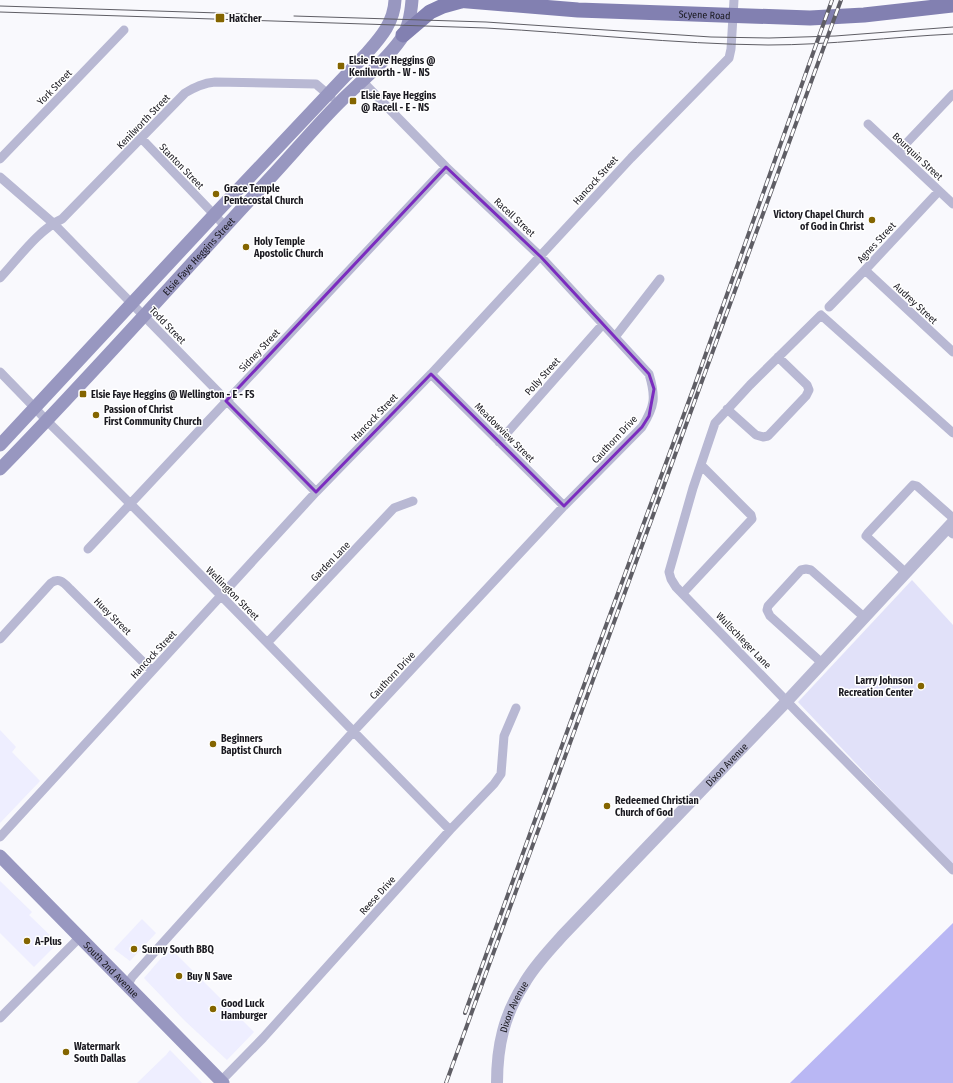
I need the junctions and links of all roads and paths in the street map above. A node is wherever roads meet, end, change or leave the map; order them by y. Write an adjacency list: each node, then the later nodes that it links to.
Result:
1 (395, 0): 10 (main road, Elsie Faye Heggins Street)
2 (412, 0): 8 (main road, Elsie Faye Heggins Street)
3 (458, 0): 6 (main road, Scyene Road); 8 (main road, Scyene Road)
4 (734, 0): 6 (street, Hancock Street)
5 (953, 5): 6 (main road, Scyene Road)
6 (734, 16): 24 (street, Hancock Street)
7 (124, 30): 16 (street, York Street)
8 (403, 35): 9 (main road, Elsie Faye Heggins Street)
9 (362, 81): 12 (main road, Elsie Faye Heggins Street); 17 (street, Racell Street)
10 (328, 94): 12 (street, Kenilworth Street); 14 (street, Kenilworth Street); 21 (main road, Elsie Faye Heggins Street)
11 (953, 94): 15 (street)
12 (339, 103): 23 (main road, Elsie Faye Heggins Street)
13 (868, 124): 15 (street, Bourquin Street)
14 (141, 138): 21 (street, Stanton Street); 22 (street, Kenilworth Street)
15 (898, 152): 19 (street, Bourquin Street)
16 (0, 159)
17 (446, 167): 24 (street, Racell Street); 38 (street, Sidney Street)
18 (0, 177): 22 (street, Todd Street)
19 (939, 191): 20 (street, Bourquin Street); 25 (street, Agnes Street)
20 (953, 204)
21 (214, 215): 23 (street, Stanton Street); 28 (main road, Elsie Faye Heggins Street)
22 (53, 223): 26 (street, Kenilworth Street); 28 (street, Todd Street)
23 (225, 226): 30 (main road, Elsie Faye Heggins Street)
24 (541, 257): 31 (street, Racell Street); 36 (street, Hancock Street)
25 (865, 270): 29 (street, Agnes Street); 33 (street, Audrey Street)
26 (0, 278)
27 (660, 279): 32 (street)
28 (131, 304): 30 (street, Todd Street); 39 (main road, Elsie Faye Heggins Street)
29 (829, 307)
30 (144, 317): 38 (street, Todd Street); 41 (main road, Elsie Faye Heggins Street)
31 (603, 324): 32 (street, Racell Street); 43 (street, Polly Street)
32 (615, 337): 37 (street, Racell Street)
33 (953, 352)
34 (778, 357): 40 (street, Wullschleger Lane); 40 (street); 42 (street)
35 (0, 372): 39 (street, Wellington Street)
36 (431, 374): 43 (street, Meadowview Street); 47 (street, Hancock Street)
37 (649, 374): 50 (street, Cauthorn Drive)
38 (226, 401): 47 (street, Todd Street); 49 (street, Sidney Street)
39 (35, 408): 41 (street, Wellington Street); 44 (main road, Elsie Faye Heggins Street)
40 (727, 409): 45 (street, Wullschleger Lane)
41 (47, 421): 46 (main road, Elsie Faye Heggins Street); 49 (street, Wellington Street)
42 (953, 434)
43 (499, 442): 50 (street, Meadowview Street)
44 (0, 445)
45 (701, 465): 54 (street, Wullschleger Lane); 54 (street)
46 (0, 469)
47 (316, 492): 55 (street, Hancock Street)
48 (413, 501): 58 (street, Garden Lane)
49 (131, 504): 52 (street, Sidney Street); 55 (street, Wellington Street)
50 (564, 506): 63 (street, Cauthorn Drive)
51 (952, 526): 53 (street, Dixon Avenue); 53 (street)
52 (88, 549)
53 (906, 573): 56 (street, Dixon Avenue)
54 (683, 593): 61 (street, Wullschleger Lane)
55 (220, 597): 58 (street, Wellington Street); 60 (street, Hancock Street)
56 (864, 617): 59 (street, Dixon Avenue); 59 (street)
57 (0, 639): 60 (street, Huey Street)
58 (268, 642): 63 (street, Wellington Street)
59 (822, 663): 61 (street, Dixon Avenue)
60 (152, 671): 65 (street, Hancock Street)
61 (787, 701): 67 (street, Wullschleger Lane); 72 (street, Dixon Avenue)
62 (516, 708): 64 (street, Reese Drive)
63 (354, 732): 64 (street, Wellington Street); 69 (street, Cauthorn Drive)
64 (450, 830): 71 (street, Reese Drive)
65 (0, 837)
66 (0, 856): 68 (main road, South 2nd Avenue)
67 (953, 870)
68 (80, 937): 69 (main road, South 2nd Avenue); 70 (street)
69 (127, 986): 71 (main road, South 2nd Avenue)
70 (0, 1018)
71 (222, 1082)
72 (497, 1083)

